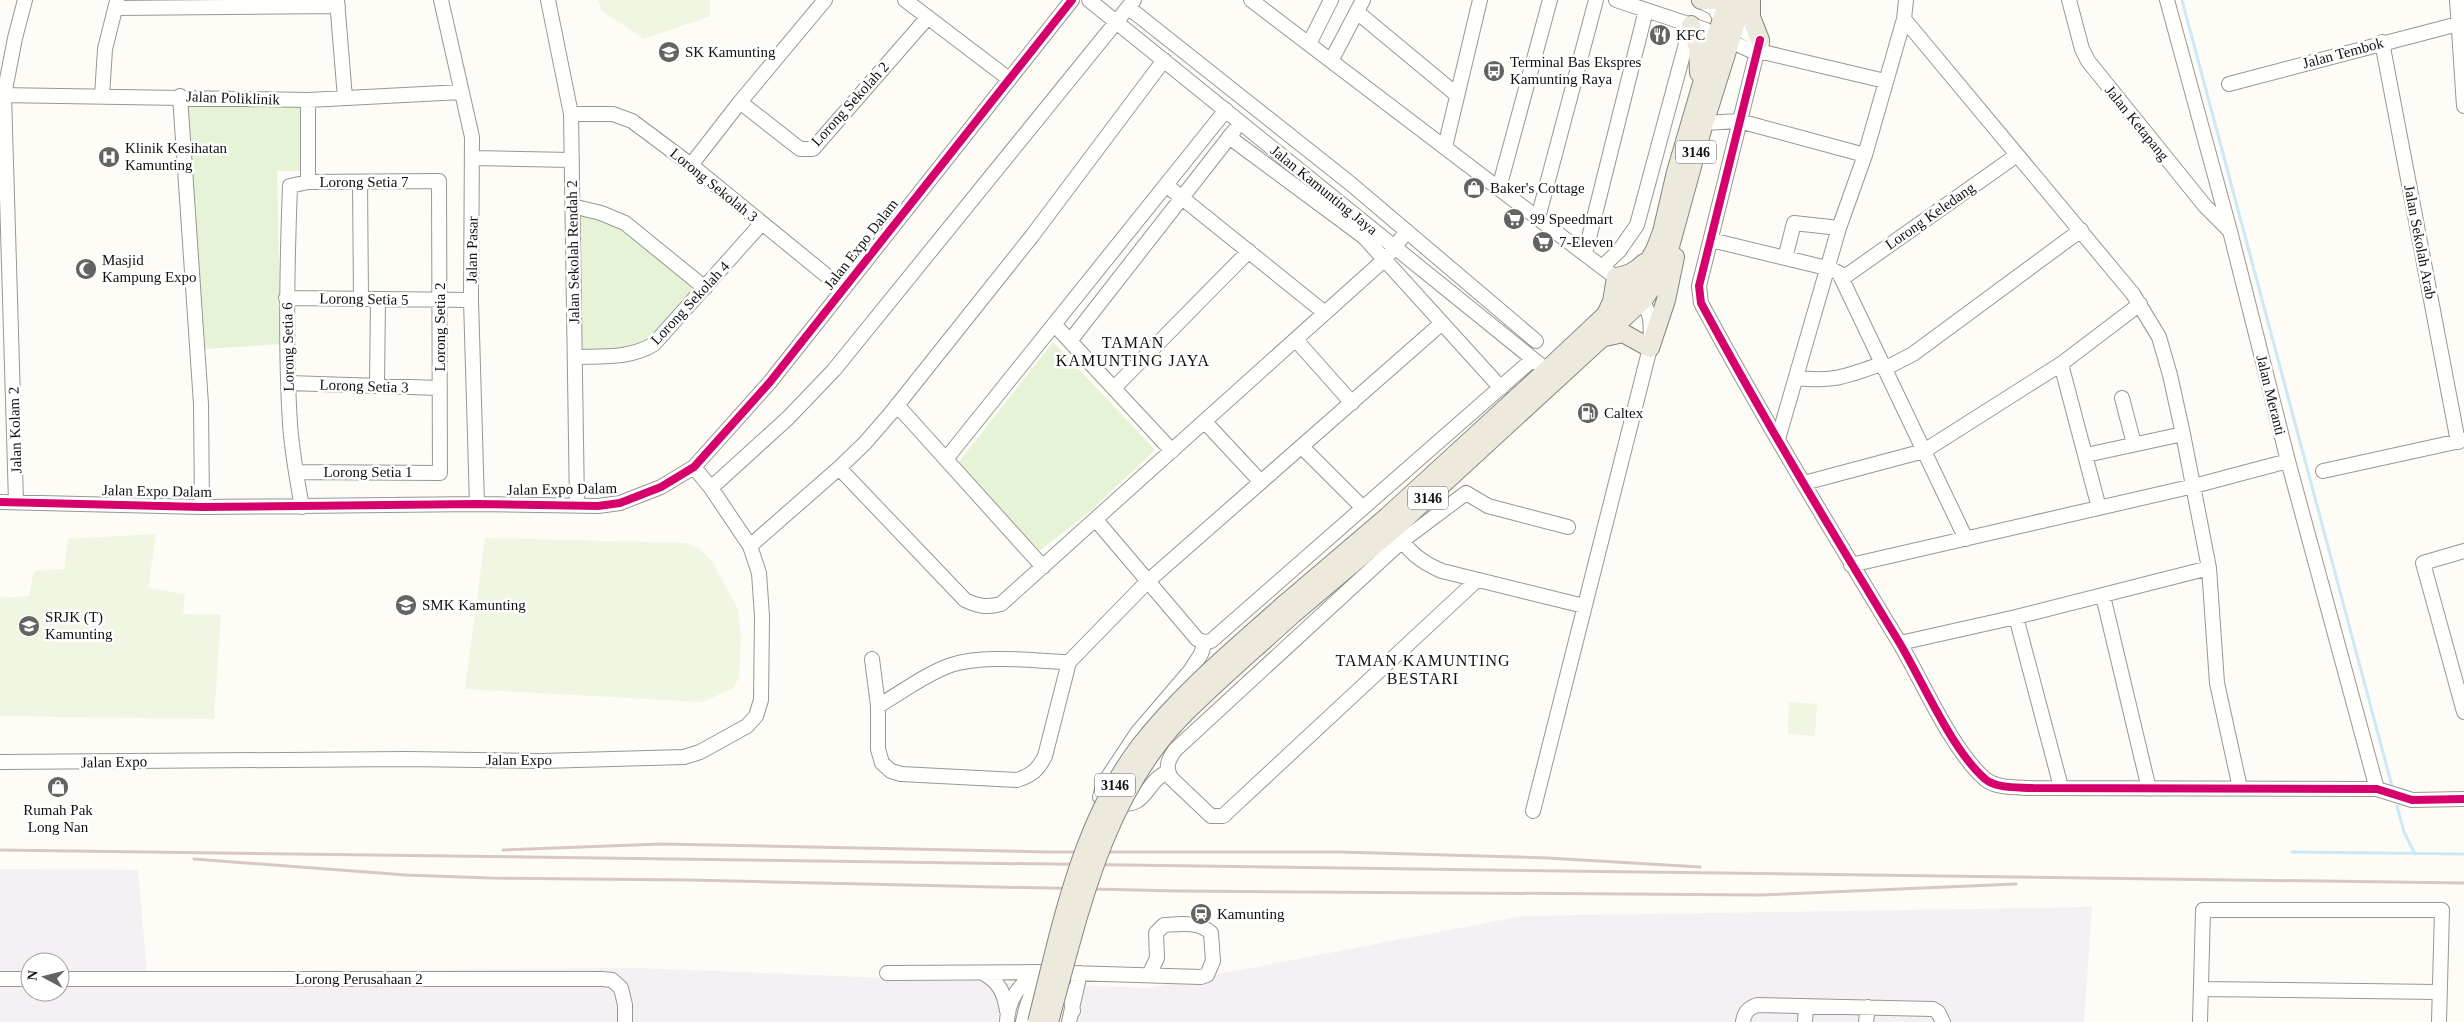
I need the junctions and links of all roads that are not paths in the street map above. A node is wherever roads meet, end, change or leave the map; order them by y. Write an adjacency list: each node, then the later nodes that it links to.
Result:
1 (25, 0): 43 (street, Jalan Kolam 2)
2 (441, 0): 42 (street, Jalan Pasar)
3 (548, 0): 52 (street, Jalan Sekolah Rendah 2)
4 (825, 0): 49 (street)
5 (905, 0): 28 (street)
6 (1072, 0): 39 (street, Jalan Expo Dalam)
7 (1089, 0): 31 (street, Jalan Kamunting Jaya)
8 (1251, 0): 35 (street)
9 (1331, 0): 35 (street)
10 (1480, 0): 44 (street)
11 (1550, 0): 69 (street)
12 (1596, 0): 72 (street)
13 (1616, 0): 27 (street)
14 (1700, 0): 15 (main road); 33 (street)
15 (1719, 0)
16 (1729, 0): 33 (main road, 3146)
17 (1743, 0): 33 (main road, 3146)
18 (1751, 0): 36 (main road)
19 (1906, 0): 29 (street)
20 (2069, 0): 78 (street, Jalan Ketapang)
21 (2166, 0): 78 (street, Jalan Meranti)
22 (2457, 0): 30 (street)
23 (337, 3): 24 (street); 47 (street)
24 (116, 4): 45 (street)
25 (1131, 4): 31 (street); 77 (street)
26 (1360, 6): 38 (street); 44 (street)
27 (1646, 10): 32 (street); 83 (street)
28 (928, 17): 39 (street); 49 (street, Lorong Sekolah 2)
29 (1904, 19): 40 (street); 60 (street)
30 (2460, 19): 34 (street, Jalan Tembok); 50 (street)
31 (1116, 22): 37 (street, Jalan Kamunting Jaya); 142 (street)
32 (1691, 25): 33 (street); 57 (main road); 87 (street)
33 (1725, 30): 36 (street); 55 (main road, 3146); 57 (main road, 3146)
34 (2382, 42): 41 (street, Jalan Tembok); 126 (street, Jalan Sekolah Arab)
35 (1308, 44): 38 (street)
36 (1761, 49): 40 (street); 53 (street)
37 (1164, 60): 51 (street, Jalan Kamunting Jaya); 122 (street)
38 (1331, 61): 58 (street)
39 (1009, 79): 90 (street, Jalan Expo Dalam)
40 (1886, 81): 59 (street)
41 (2229, 84)
42 (462, 92): 47 (street, Jalan Poliklinik); 61 (street, Jalan Pasar)
43 (2, 95): 45 (street, Jalan Poliklinik); 104 (street, Jalan Kolam 2)
44 (1457, 95): 58 (street)
45 (102, 96): 46 (street, Jalan Poliklinik)
46 (180, 96): 48 (street, Jalan Poliklinik); 146 (street)
47 (345, 98): 48 (street, Jalan Poliklinik)
48 (308, 100): 65 (street)
49 (740, 102): 63 (street)
50 (2464, 106)
51 (1226, 110): 54 (street, Jalan Kamunting Jaya); 67 (street)
52 (571, 114): 62 (street, Jalan Sekolah Rendah 2); 63 (street, Lorong Sekolah 3)
53 (1739, 121): 55 (street); 59 (street); 79 (street)
54 (1241, 123): 56 (street); 80 (street, Jalan Kamunting Jaya)
55 (1704, 123): 74 (main road, 3146)
56 (1229, 137): 70 (street); 85 (street)
57 (1686, 140): 81 (main road, 3146)
58 (1444, 147): 69 (street)
59 (1865, 155): 75 (street)
60 (2017, 155): 76 (street); 88 (street, Lorong Keledang)
61 (474, 158): 62 (street); 96 (street, Jalan Pasar)
62 (572, 160): 71 (street, Jalan Sekolah Rendah 2)
63 (691, 165): 73 (street, Lorong Sekolah 3)
64 (439, 181): 66 (street, Lorong Setia 7); 95 (street, Lorong Setia 2)
65 (308, 182): 66 (street, Lorong Setia 7); 68 (street, Lorong Setia 7)
66 (360, 182): 93 (street)
67 (1166, 185): 70 (street); 101 (street)
68 (290, 186): 92 (street, Lorong Setia 6)
69 (1498, 188): 72 (street)
70 (1182, 198): 82 (street); 105 (street)
71 (572, 206): 89 (street); 108 (street, Jalan Sekolah Rendah 2)
72 (1538, 218): 83 (street)
73 (762, 224): 89 (street, Lorong Sekolah 4); 90 (street, Lorong Sekolah 3)
74 (1675, 227): 91 (main road, 3146); 107 (main road)
75 (1839, 228): 84 (street); 86 (street)
76 (2081, 230): 97 (street); 111 (street)
77 (1407, 231): 80 (street); 106 (street)
78 (2230, 231): 133 (street, Jalan Meranti)
79 (1710, 240): 84 (street); 125 (street)
80 (1395, 247): 85 (street); 109 (street, Jalan Kamunting Jaya)
81 (1655, 250): 87 (main road); 91 (main road, 3146)
82 (1249, 252): 98 (street); 118 (street)
83 (1585, 254): 87 (street)
84 (1785, 258): 86 (street)
85 (1385, 259): 98 (street); 100 (street)
86 (1828, 268): 88 (street); 113 (street)
87 (1609, 272): 91 (street); 99 (main road)
88 (1843, 278): 111 (street)
89 (705, 288): 108 (street, Lorong Sekolah 4)
90 (843, 289): 134 (street, Jalan Expo Dalam)
91 (1638, 295): 99 (main road, 3146); 102 (main road, 3146); 107 (street)
92 (286, 298): 93 (street, Lorong Setia 5); 114 (street, Lorong Setia 6)
93 (361, 299): 94 (street, Lorong Setia 5)
94 (378, 299): 95 (street, Lorong Setia 5); 116 (street)
95 (440, 300): 96 (street, Lorong Setia 5); 117 (street, Lorong Setia 2)
96 (471, 300): 145 (street, Jalan Pasar)
97 (2140, 304): 110 (street); 124 (street)
98 (1325, 313): 103 (street)
99 (1606, 315): 112 (main road, 3146)
100 (1442, 323): 119 (street); 121 (street)
101 (1054, 324): 105 (street); 132 (street)
102 (1605, 337): 107 (main road); 112 (main road, 3146)
103 (1296, 340): 121 (street); 123 (street)
104 (6, 341): 115 (street, Jalan Kolam 2)
105 (1070, 341): 118 (street)
106 (1536, 341)
107 (1650, 348): 163 (street)
108 (575, 357): 147 (street, Jalan Sekolah Rendah 2)
109 (1533, 359): 112 (street, Jalan Kamunting Jaya); 119 (street)
110 (2061, 364): 129 (street); 131 (street)
111 (1883, 367): 113 (street); 129 (street)
112 (1553, 375): 153 (main road, 3146); 164 (main road, 3146)
113 (1797, 378): 125 (street)
114 (289, 383): 116 (street, Lorong Setia 3); 137 (street, Lorong Setia 6)
115 (7, 386): 144 (street, Jalan Kolam 2)
116 (377, 386): 117 (street, Lorong Setia 3)
117 (440, 388): 138 (street, Lorong Setia 2)
118 (1114, 388): 130 (street)
119 (1500, 388): 149 (street)
120 (2122, 398): 127 (street)
121 (1352, 403): 128 (street)
122 (897, 405): 132 (street); 135 (street)
123 (1205, 422): 130 (street); 139 (street)
124 (2184, 434): 127 (street); 141 (street)
125 (1778, 439): 140 (street)
126 (2461, 441): 136 (street)
127 (2134, 444): 131 (street)
128 (1302, 447): 139 (street); 149 (street)
129 (1924, 451): 140 (street); 154 (street)
130 (1172, 452): 151 (street)
131 (2086, 455): 150 (street)
132 (946, 459): 158 (street)
133 (2288, 461): 141 (street); 177 (street, Jalan Meranti)
134 (694, 467): 142 (street, Jalan Expo); 147 (street, Jalan Expo Dalam)
135 (839, 468): 155 (street); 158 (street)
136 (2323, 471)
137 (296, 472): 138 (street, Lorong Setia 1); 148 (street, Lorong Setia 6)
138 (440, 473)
139 (1261, 482): 161 (street)
140 (1804, 483): 157 (street)
141 (2194, 486): 150 (street); 159 (street)
142 (711, 488): 155 (street, Jalan Expo)
143 (0, 502): 144 (street, Jalan Expo Dalam)
144 (16, 502): 146 (street, Jalan Expo Dalam)
145 (478, 504): 147 (street, Jalan Expo Dalam); 148 (street, Jalan Expo Dalam)
146 (202, 506): 148 (street, Jalan Expo Dalam)
147 (577, 506)
148 (302, 507)
149 (1363, 508): 166 (street)
150 (2099, 508): 154 (street)
151 (1096, 520): 158 (street); 161 (street)
152 (1568, 527): 153 (street)
153 (1400, 533): 160 (street); 164 (main road, 3146); 173 (street)
154 (1966, 539): 157 (street)
155 (750, 546): 172 (street, Jalan Expo)
156 (2464, 551): 171 (street)
157 (1851, 565): 167 (street)
158 (1044, 567)
159 (2209, 568): 162 (street); 175 (street)
160 (1477, 580): 163 (street); 173 (street)
161 (1147, 582): 166 (street); 169 (street)
162 (2103, 596): 165 (street); 176 (street)
163 (1584, 606): 179 (street)
164 (1290, 608): 197 (main road, 3146, bridge); 198 (main road, 3146, bridge)
165 (2016, 617): 167 (street); 174 (street)
166 (1206, 642): 173 (street)
167 (1900, 643): 174 (street)
168 (872, 659): 170 (street)
169 (1069, 662): 170 (street); 170 (street)
170 (878, 706)
171 (2464, 712)
172 (0, 762)
173 (1168, 772)
174 (2061, 788): 176 (street)
175 (2240, 788): 176 (street); 177 (street)
176 (2149, 789)
177 (2377, 789): 178 (street)
178 (2464, 799)
179 (1533, 811)
180 (1039, 972): 182 (street); 183 (street); 194 (street)
181 (887, 973): 182 (street)
182 (983, 973): 194 (street)
183 (1080, 973): 184 (street); 193 (street)
184 (1105, 974): 185 (street); 193 (street)
185 (1149, 975): 185 (street)
186 (0, 979): 187 (street)
187 (20, 979)
188 (70, 979): 195 (street, Lorong Perusahaan 2)
189 (2201, 989): 190 (street); 190 (street); 203 (street)
190 (2438, 992): 204 (street)
191 (1806, 1007): 192 (street); 199 (street); 200 (street)
192 (1868, 1007): 201 (street); 202 (street)
193 (1071, 1016): 196 (street)
194 (1008, 1019)
195 (625, 1022)
196 (1023, 1022)
197 (1037, 1022)
198 (1049, 1022)
199 (1743, 1022)
200 (1805, 1022)
201 (1866, 1022)
202 (1943, 1022)
203 (2200, 1022)
204 (2439, 1022)

